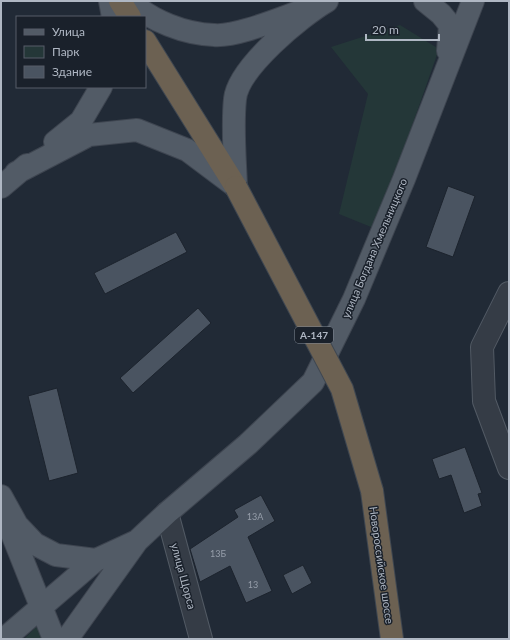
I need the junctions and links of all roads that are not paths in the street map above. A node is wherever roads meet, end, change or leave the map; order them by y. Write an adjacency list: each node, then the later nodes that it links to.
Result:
1 (110, 1): 7 (main road)
2 (120, 1): 8 (highway)
3 (130, 1): 6 (main road, А-147)
4 (425, 1): 10 (main road)
5 (472, 1): 10 (main road, улица Богдана Хмельницкого)
6 (324, 3): 13 (main road, А-147)
7 (113, 16)
8 (129, 16)
9 (146, 43): 13 (highway, А-147)
10 (447, 64): 18 (main road, улица Богдана Хмельницкого)
11 (100, 88): 12 (main road, А-147)
12 (9, 180): 13 (main road, А-147)
13 (236, 187): 26 (highway, Новороссийское шоссе / А-147, bridge)
14 (509, 293): 15 (street)
15 (509, 468)
16 (1, 496): 20 (main road)
17 (1, 506): 21 (main road)
18 (167, 513): 19 (main road, улица Богдана Хмельницкого); 25 (street, улица Щорса)
19 (137, 541): 20 (main road); 24 (main road)
20 (96, 560): 21 (main road)
21 (40, 606): 22 (main road); 23 (main road)
22 (4, 639)
23 (54, 639)
24 (67, 639)
25 (201, 639)
26 (392, 639)

